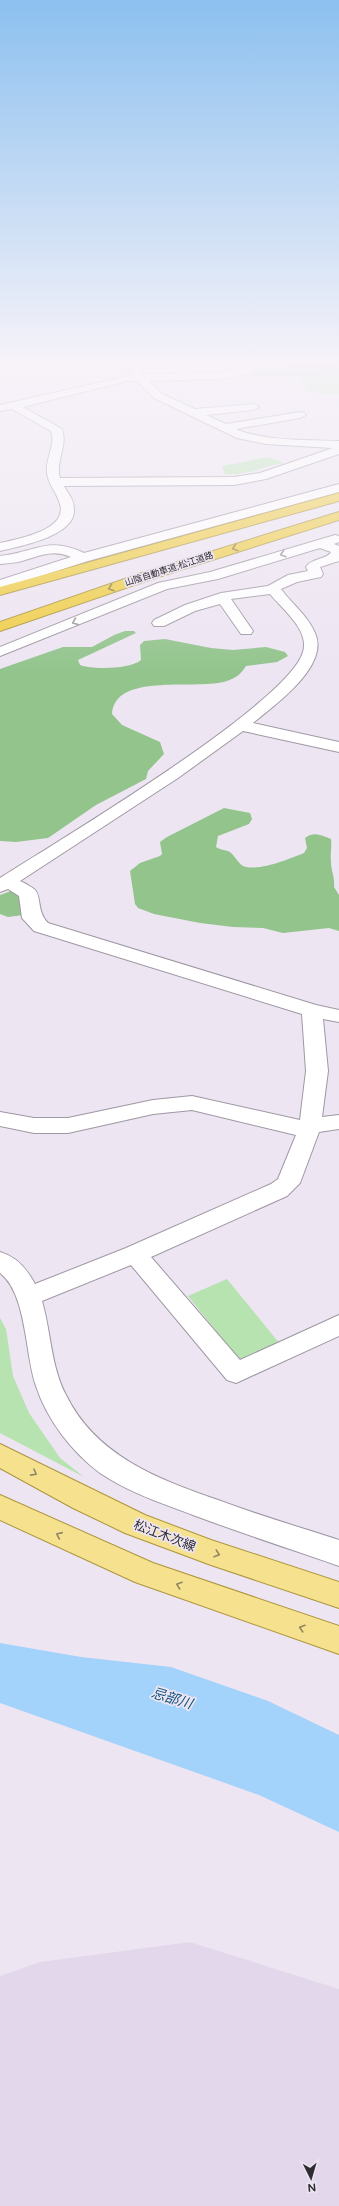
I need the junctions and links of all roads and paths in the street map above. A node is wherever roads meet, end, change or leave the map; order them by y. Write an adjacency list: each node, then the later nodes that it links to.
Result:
1 (52, 467): 3 (street)
2 (289, 467): 3 (street)
3 (57, 482): 11 (street)
4 (339, 488): 12 (street)
5 (339, 497): 18 (highway)
6 (339, 506): 16 (highway, 山陰自動車道;松江道路)
7 (339, 516): 21 (highway, 山陰自動車道;松江道路, one-way to 21)
8 (339, 524): 15 (highway)
9 (339, 538): 10 (street)
10 (321, 543): 15 (street, one-way to 15); 17 (street)
11 (0, 547)
12 (83, 558): 13 (street); 14 (street)
13 (0, 560)
14 (0, 585)
15 (163, 586): 23 (street, one-way to 23)
16 (76, 587)
17 (274, 589): 19 (street); 24 (street)
18 (0, 591)
19 (223, 598): 20 (street); 22 (street)
20 (159, 623)
21 (0, 627)
22 (246, 630)
23 (0, 652)
24 (243, 726): 25 (street); 26 (street)
25 (339, 747)
26 (4, 884): 27 (street)
27 (312, 1010): 28 (street); 31 (street)
28 (339, 1016)
29 (0, 1119): 31 (street)
30 (339, 1122): 31 (street)
31 (310, 1127): 32 (street)
32 (135, 1254): 34 (street); 35 (street)
33 (0, 1261): 34 (street)
34 (28, 1297): 38 (street)
35 (339, 1325)
36 (0, 1455): 39 (main road, 松江木次線, one-way to 39)
37 (0, 1507): 40 (main road, one-way to 37)
38 (339, 1553)
39 (339, 1595)
40 (339, 1640)

